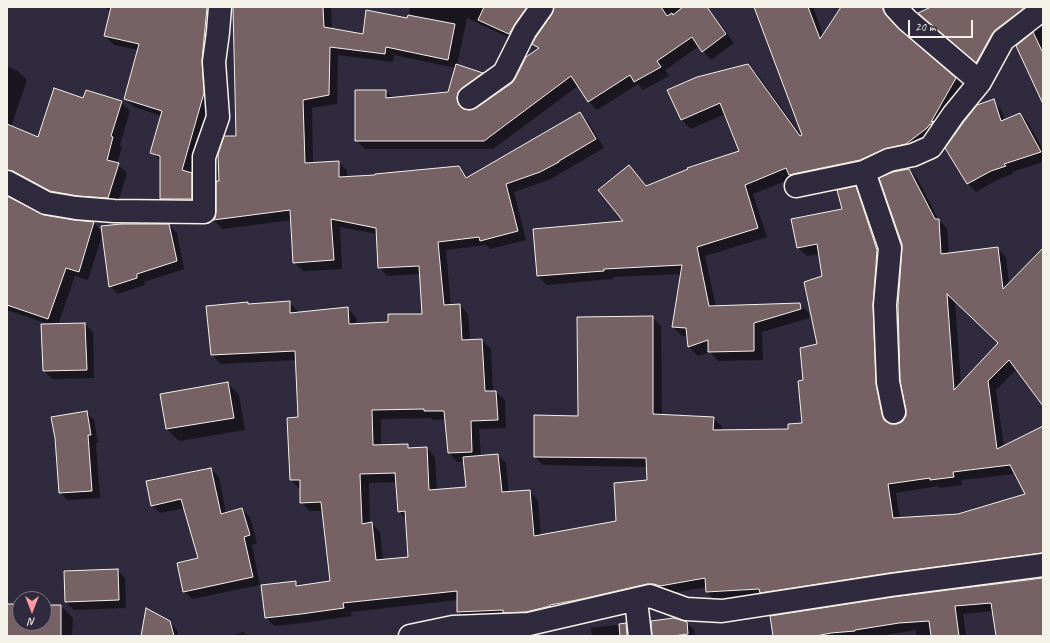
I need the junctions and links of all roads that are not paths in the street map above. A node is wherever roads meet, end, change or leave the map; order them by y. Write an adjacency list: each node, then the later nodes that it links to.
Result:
1 (220, 7): 8 (street)
2 (542, 7): 6 (street)
3 (895, 7): 5 (street)
4 (1042, 7): 5 (street)
5 (980, 82): 7 (street)
6 (469, 98)
7 (864, 172): 9 (street); 10 (street)
8 (7, 182)
9 (796, 186)
10 (894, 412)
11 (1043, 565): 12 (street)
12 (636, 600): 13 (street); 15 (street)
13 (509, 631): 14 (street)
14 (410, 636)
15 (640, 636)

